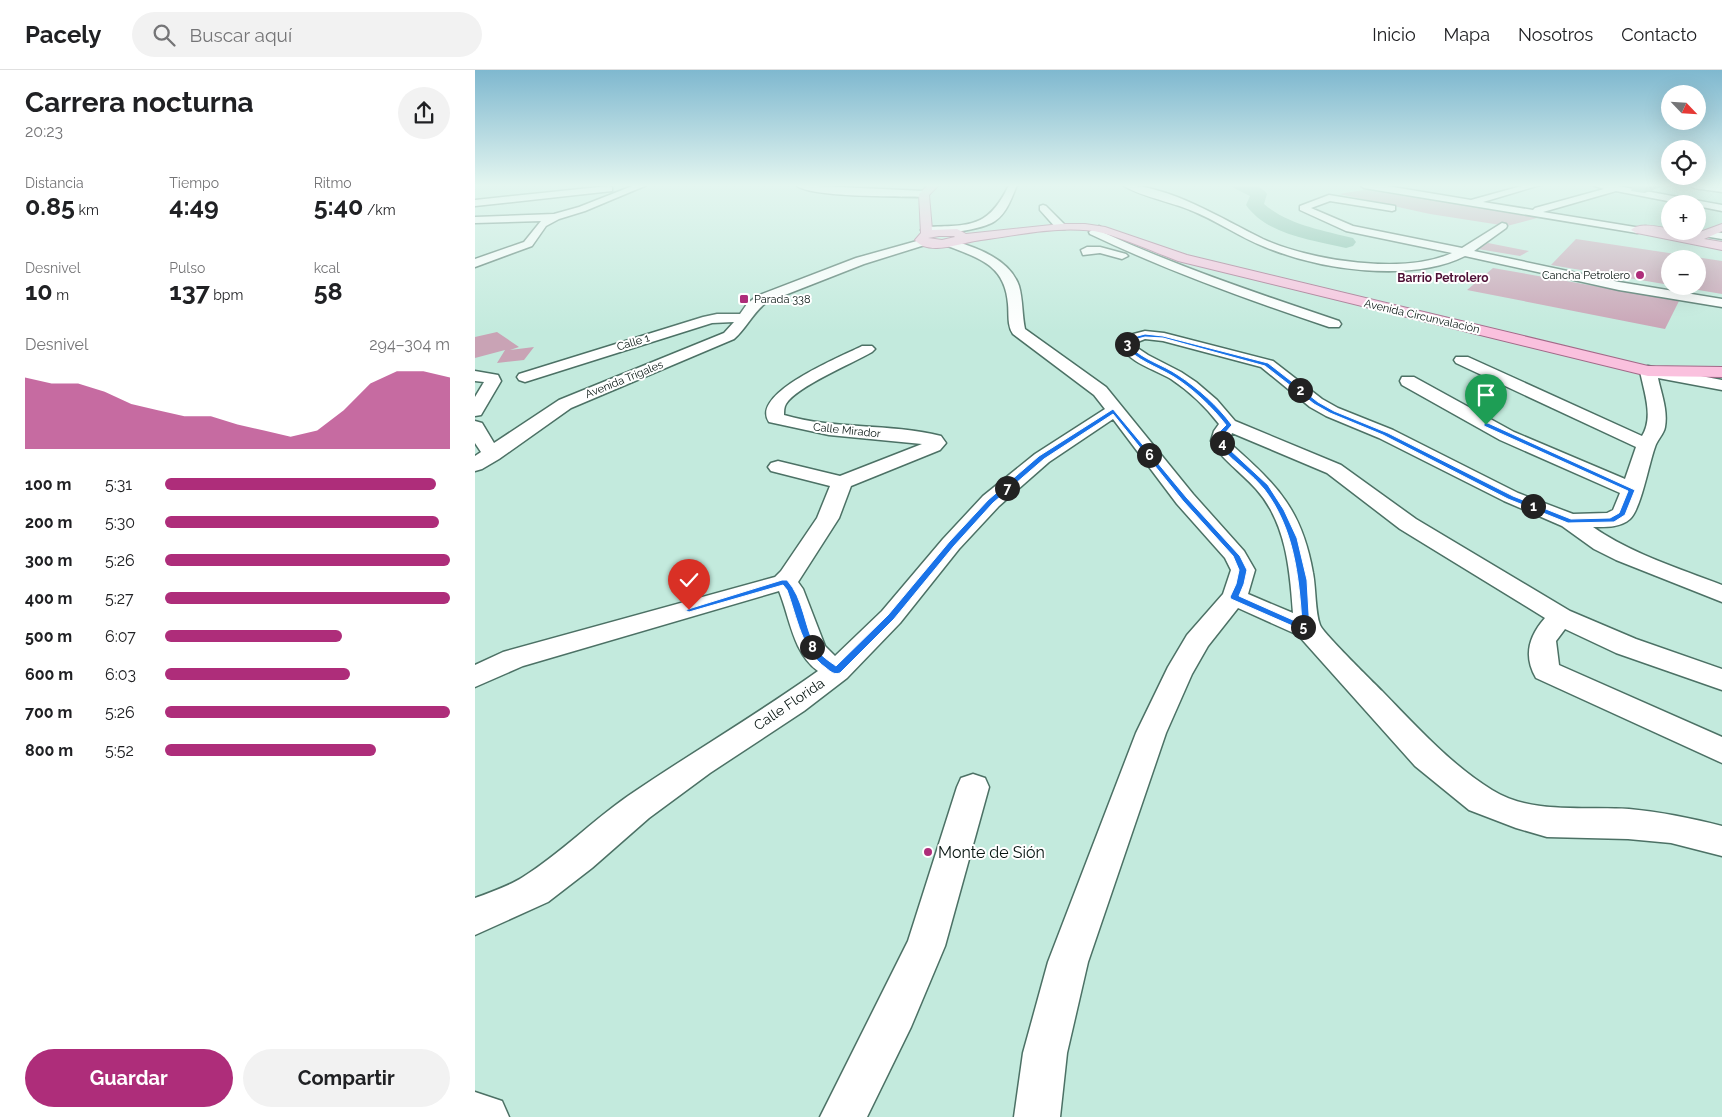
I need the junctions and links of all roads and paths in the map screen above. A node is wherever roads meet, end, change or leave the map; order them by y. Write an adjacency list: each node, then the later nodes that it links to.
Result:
1 (535, 234): 21 (street)
2 (932, 234): 14 (street, Avenida Trigales)
3 (936, 234): 14 (main road, Avenida Circunvalación)
4 (958, 234): 16 (main road, Avenida Circunvalación)
5 (1011, 234): 16 (main road, Avenida Circunvalación)
6 (1102, 234): 23 (street)
7 (1110, 234): 29 (main road, Avenida Circunvalación)
8 (1245, 234): 22 (street)
9 (1382, 234): 17 (street)
10 (1492, 234): 17 (street)
11 (1658, 234): 18 (main road)
12 (1681, 234): 13 (main road)
13 (1708, 234): 15 (street)
14 (926, 235): 25 (street, Avenida Trigales)
15 (1722, 236)
16 (956, 241): 36 (street)
17 (1463, 246): 20 (street); 22 (street)
18 (1722, 246)
19 (1087, 253): 23 (street)
20 (1498, 259): 22 (street); 24 (street)
21 (478, 261)
22 (1426, 265)
23 (1204, 278): 26 (street)
24 (1722, 303)
25 (743, 318): 32 (street, Calle 1); 40 (street, Avenida Trigales)
26 (1334, 324)
27 (867, 349): 43 (street, Calle Mirador)
28 (1463, 360): 39 (street)
29 (1648, 371): 30 (main road, Avenida Circunvalación); 34 (street); 39 (street)
30 (1722, 372)
31 (475, 376): 35 (street)
32 (525, 377)
33 (1408, 381): 44 (street)
34 (1722, 385)
35 (475, 411)
36 (1113, 411): 48 (street); 51 (street, Calle Florida)
37 (1229, 425): 45 (street); 49 (street); 50 (street)
38 (475, 427): 40 (street)
39 (1646, 446): 44 (street)
40 (492, 455): 41 (street, Avenida Trigales)
41 (475, 465)
42 (778, 467): 43 (street)
43 (840, 483): 46 (street)
44 (1632, 490): 45 (street)
45 (1570, 521): 47 (street)
46 (784, 582): 51 (street); 52 (street)
47 (1722, 594)
48 (1234, 597): 50 (street); 61 (street)
49 (1561, 617): 53 (street); 54 (street)
50 (1307, 629): 56 (street)
51 (837, 671): 57 (street, Calle Florida)
52 (475, 677)
53 (1722, 680)
54 (1722, 751)
55 (973, 787): 60 (street)
56 (1722, 841)
57 (475, 917)
58 (475, 1115): 59 (street)
59 (485, 1117)
60 (843, 1117)
61 (1037, 1117)

